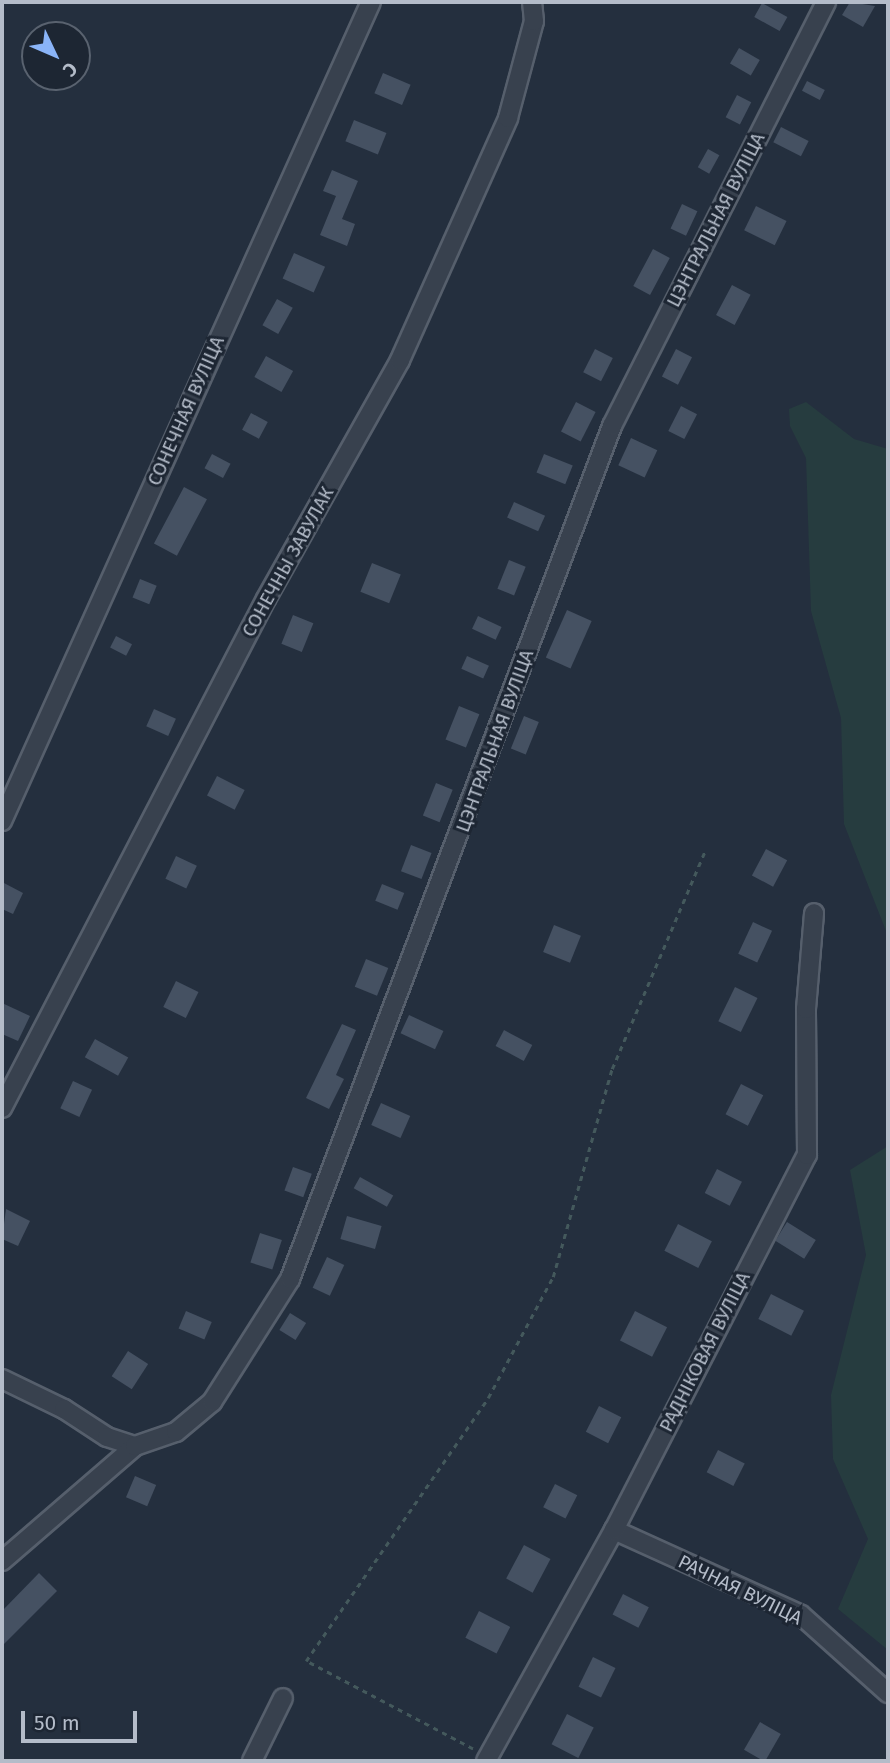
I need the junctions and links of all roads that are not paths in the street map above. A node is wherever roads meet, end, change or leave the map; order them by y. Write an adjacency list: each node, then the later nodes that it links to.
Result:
1 (370, 2): 4 (street, СОНЕЧНАЯ ВУЛІЦА)
2 (532, 2): 6 (street, СОНЕЧНЫ ЗАВУЛАК)
3 (826, 2): 8 (street, ЦЭНТРАЛЬНАЯ ВУЛІЦА)
4 (2, 821)
5 (814, 913): 9 (street, РАДНІКОВАЯ ВУЛІЦА)
6 (2, 1108)
7 (2, 1379): 8 (street)
8 (135, 1446): 10 (street)
9 (614, 1530): 11 (street, РАЧНАЯ ВУЛІЦА); 13 (street, РАДНІКОВАЯ ВУЛІЦА)
10 (2, 1561)
11 (888, 1693)
12 (283, 1698): 14 (street)
13 (491, 1760)
14 (252, 1761)

